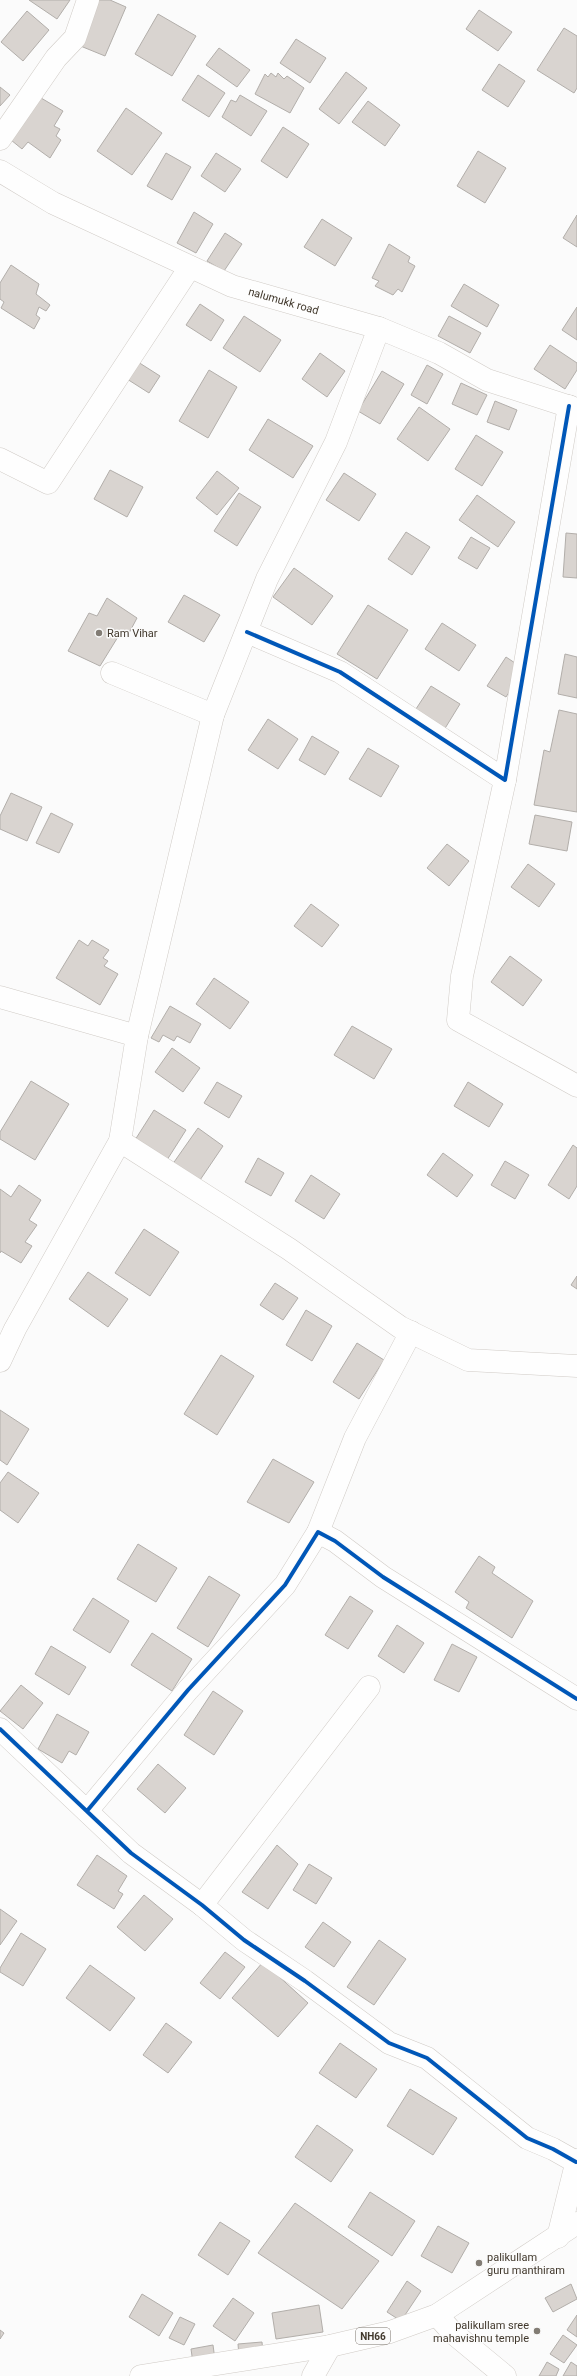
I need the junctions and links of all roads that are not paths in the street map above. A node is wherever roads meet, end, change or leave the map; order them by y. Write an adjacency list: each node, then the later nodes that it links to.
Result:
1 (88, 0): 2 (main road)
2 (0, 139)
3 (0, 171): 4 (main road, nalumukk road)
4 (190, 267): 5 (main road, nalumukk road); 7 (main road)
5 (380, 328): 6 (main road, nalumukk road); 8 (main road)
6 (573, 407): 11 (main road)
7 (0, 459)
8 (246, 632): 10 (main road); 11 (main road)
9 (112, 673): 10 (main road)
10 (213, 715): 13 (main road)
11 (505, 780): 14 (main road)
12 (0, 997): 13 (main road)
13 (137, 1036): 15 (main road)
14 (577, 1086)
15 (120, 1141): 16 (main road); 17 (main road)
16 (411, 1332): 18 (main road); 19 (main road)
17 (0, 1361)
18 (577, 1366)
19 (318, 1532): 21 (main road); 23 (main road)
20 (369, 1687): 24 (main road)
21 (577, 1698)
22 (0, 1729): 23 (main road)
23 (87, 1810): 24 (main road)
24 (202, 1905): 25 (main road)
25 (576, 2161): 27 (main road)
26 (577, 2223): 27 (main road, NH66)
27 (558, 2237): 28 (main road, NH66)
28 (437, 2315): 29 (main road, NH66); 32 (main road)
29 (330, 2346): 30 (main road, NH66); 31 (main road)
30 (141, 2376)
31 (313, 2376)
32 (505, 2376)

